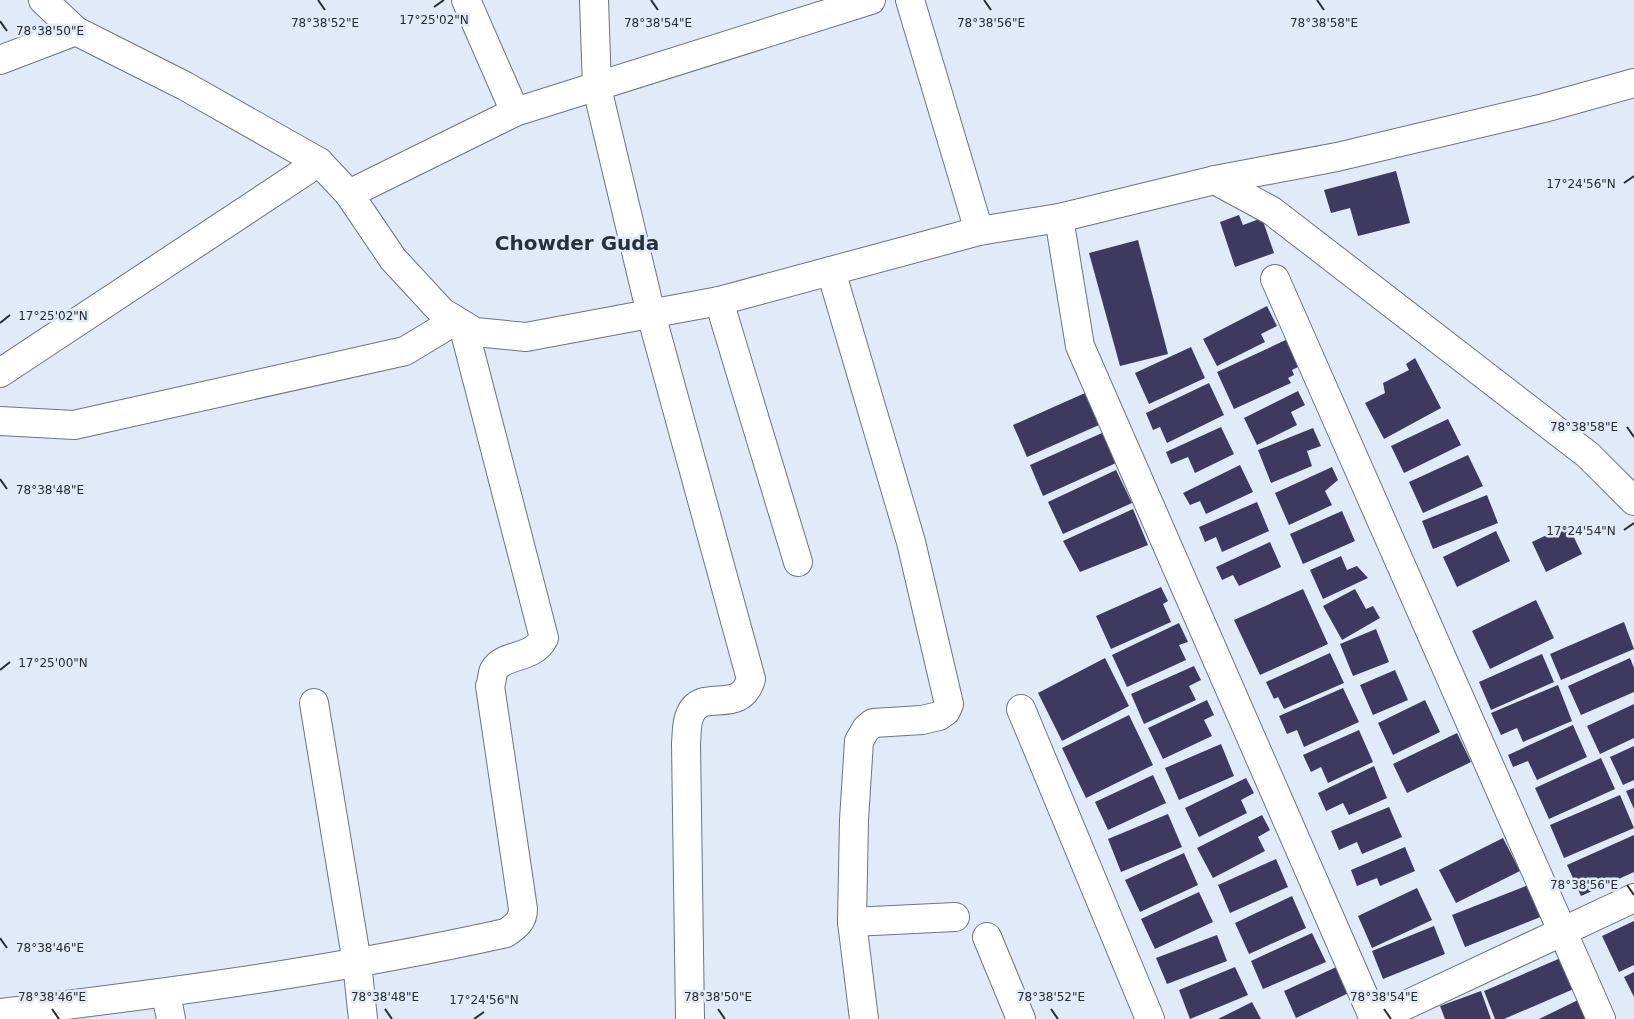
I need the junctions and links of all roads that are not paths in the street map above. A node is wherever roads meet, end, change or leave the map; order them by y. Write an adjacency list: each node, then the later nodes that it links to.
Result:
1 (466, 0): 10 (street)
2 (594, 0): 9 (street)
3 (871, 0): 9 (street)
4 (910, 0): 15 (street)
5 (54, 3): 6 (street)
6 (76, 31): 7 (street); 11 (street)
7 (0, 60)
8 (1634, 84): 12 (street)
9 (597, 88): 10 (street); 19 (street)
10 (516, 112): 13 (street)
11 (319, 162): 13 (street); 21 (street)
12 (1216, 180): 14 (street); 23 (street)
13 (349, 194): 20 (street)
14 (1059, 218): 15 (street); 40 (street)
15 (979, 230): 16 (street)
16 (831, 271): 18 (street); 29 (street)
17 (1274, 279): 30 (street)
18 (719, 301): 19 (street); 24 (street)
19 (651, 314): 20 (street); 36 (street)
20 (458, 321): 22 (street); 32 (street)
21 (0, 373)
22 (0, 421)
23 (1634, 501)
24 (798, 562)
25 (314, 703): 32 (street)
26 (1021, 709): 39 (street)
27 (1634, 898): 30 (street)
28 (955, 918): 29 (street)
29 (852, 922): 37 (street)
30 (1562, 930): 40 (street); 41 (street)
31 (987, 937): 38 (street)
32 (357, 964): 33 (street); 35 (street)
33 (169, 1006): 34 (street)
34 (0, 1013)
35 (363, 1019)
36 (690, 1019)
37 (864, 1019)
38 (1021, 1019)
39 (1150, 1019)
40 (1375, 1019)
41 (1601, 1019)

